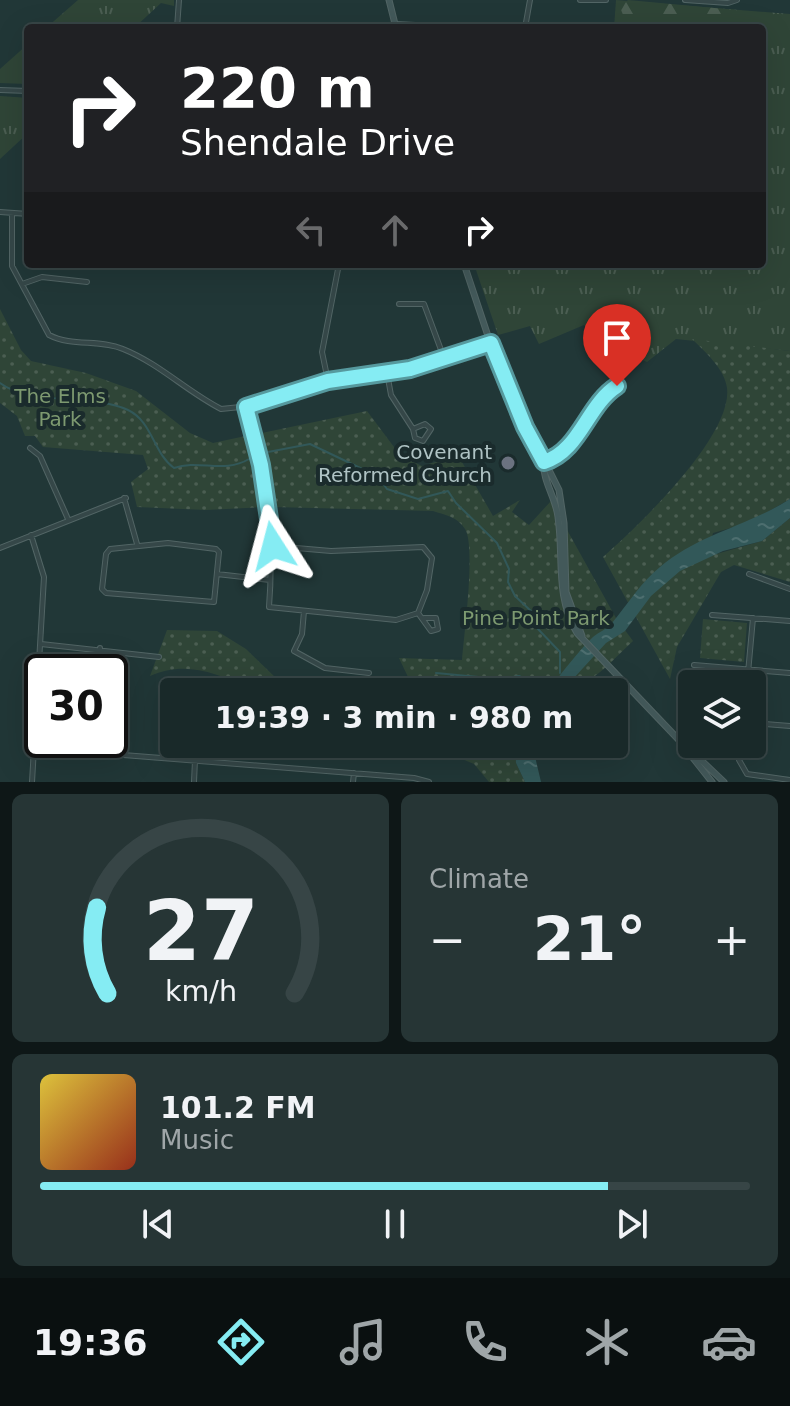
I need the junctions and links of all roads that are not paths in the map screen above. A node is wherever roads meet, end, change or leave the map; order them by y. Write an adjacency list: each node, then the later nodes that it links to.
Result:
1 (179, 0): 8 (street)
2 (389, 0): 9 (main road)
3 (530, 0): 10 (street)
4 (580, 0): 5 (street)
5 (606, 0)
6 (685, 0): 7 (street)
7 (737, 0)
8 (177, 24)
9 (395, 24)
10 (526, 24)
11 (0, 90): 12 (street)
12 (24, 91)
13 (0, 212): 14 (street)
14 (12, 213): 15 (street); 19 (street)
15 (24, 214)
16 (338, 268): 24 (street)
17 (465, 268): 21 (main road)
18 (87, 282): 19 (street)
19 (22, 284): 26 (street)
20 (399, 304): 22 (street)
21 (491, 343): 22 (street); 29 (main road)
22 (444, 358): 23 (street)
23 (387, 373): 24 (street); 27 (street)
24 (328, 381): 26 (street)
25 (617, 386): 29 (street)
26 (246, 407): 33 (street)
27 (413, 429): 27 (street)
28 (30, 448): 30 (street)
29 (544, 462): 57 (main road)
30 (68, 519): 31 (street); 32 (street)
31 (31, 535): 34 (street); 45 (street)
32 (137, 544): 35 (street); 35 (street)
33 (273, 546): 37 (street); 40 (street)
34 (0, 548)
35 (217, 574): 37 (street)
36 (749, 574): 38 (street)
37 (271, 580): 39 (street)
38 (790, 589)
39 (304, 611): 40 (street); 53 (street)
40 (418, 613): 42 (street)
41 (712, 615): 43 (street)
42 (424, 618)
43 (753, 618): 44 (street); 51 (street)
44 (790, 621)
45 (41, 644): 46 (street); 47 (street)
46 (100, 648): 48 (street); 49 (street)
47 (40, 654)
48 (100, 654)
49 (159, 657)
50 (694, 665): 51 (street)
51 (749, 670)
52 (766, 671): 54 (street)
53 (369, 673)
54 (790, 673)
55 (766, 724): 56 (street)
56 (790, 726)
57 (678, 739)
58 (128, 755): 63 (street)
59 (34, 758): 66 (street)
60 (693, 758): 70 (main road)
61 (698, 758): 71 (main road)
62 (739, 758): 65 (street)
63 (195, 760): 64 (street); 67 (street)
64 (354, 773): 68 (street); 69 (street)
65 (790, 780)
66 (32, 782)
67 (194, 782)
68 (353, 782)
69 (429, 782)
70 (712, 782)
71 (724, 782)

